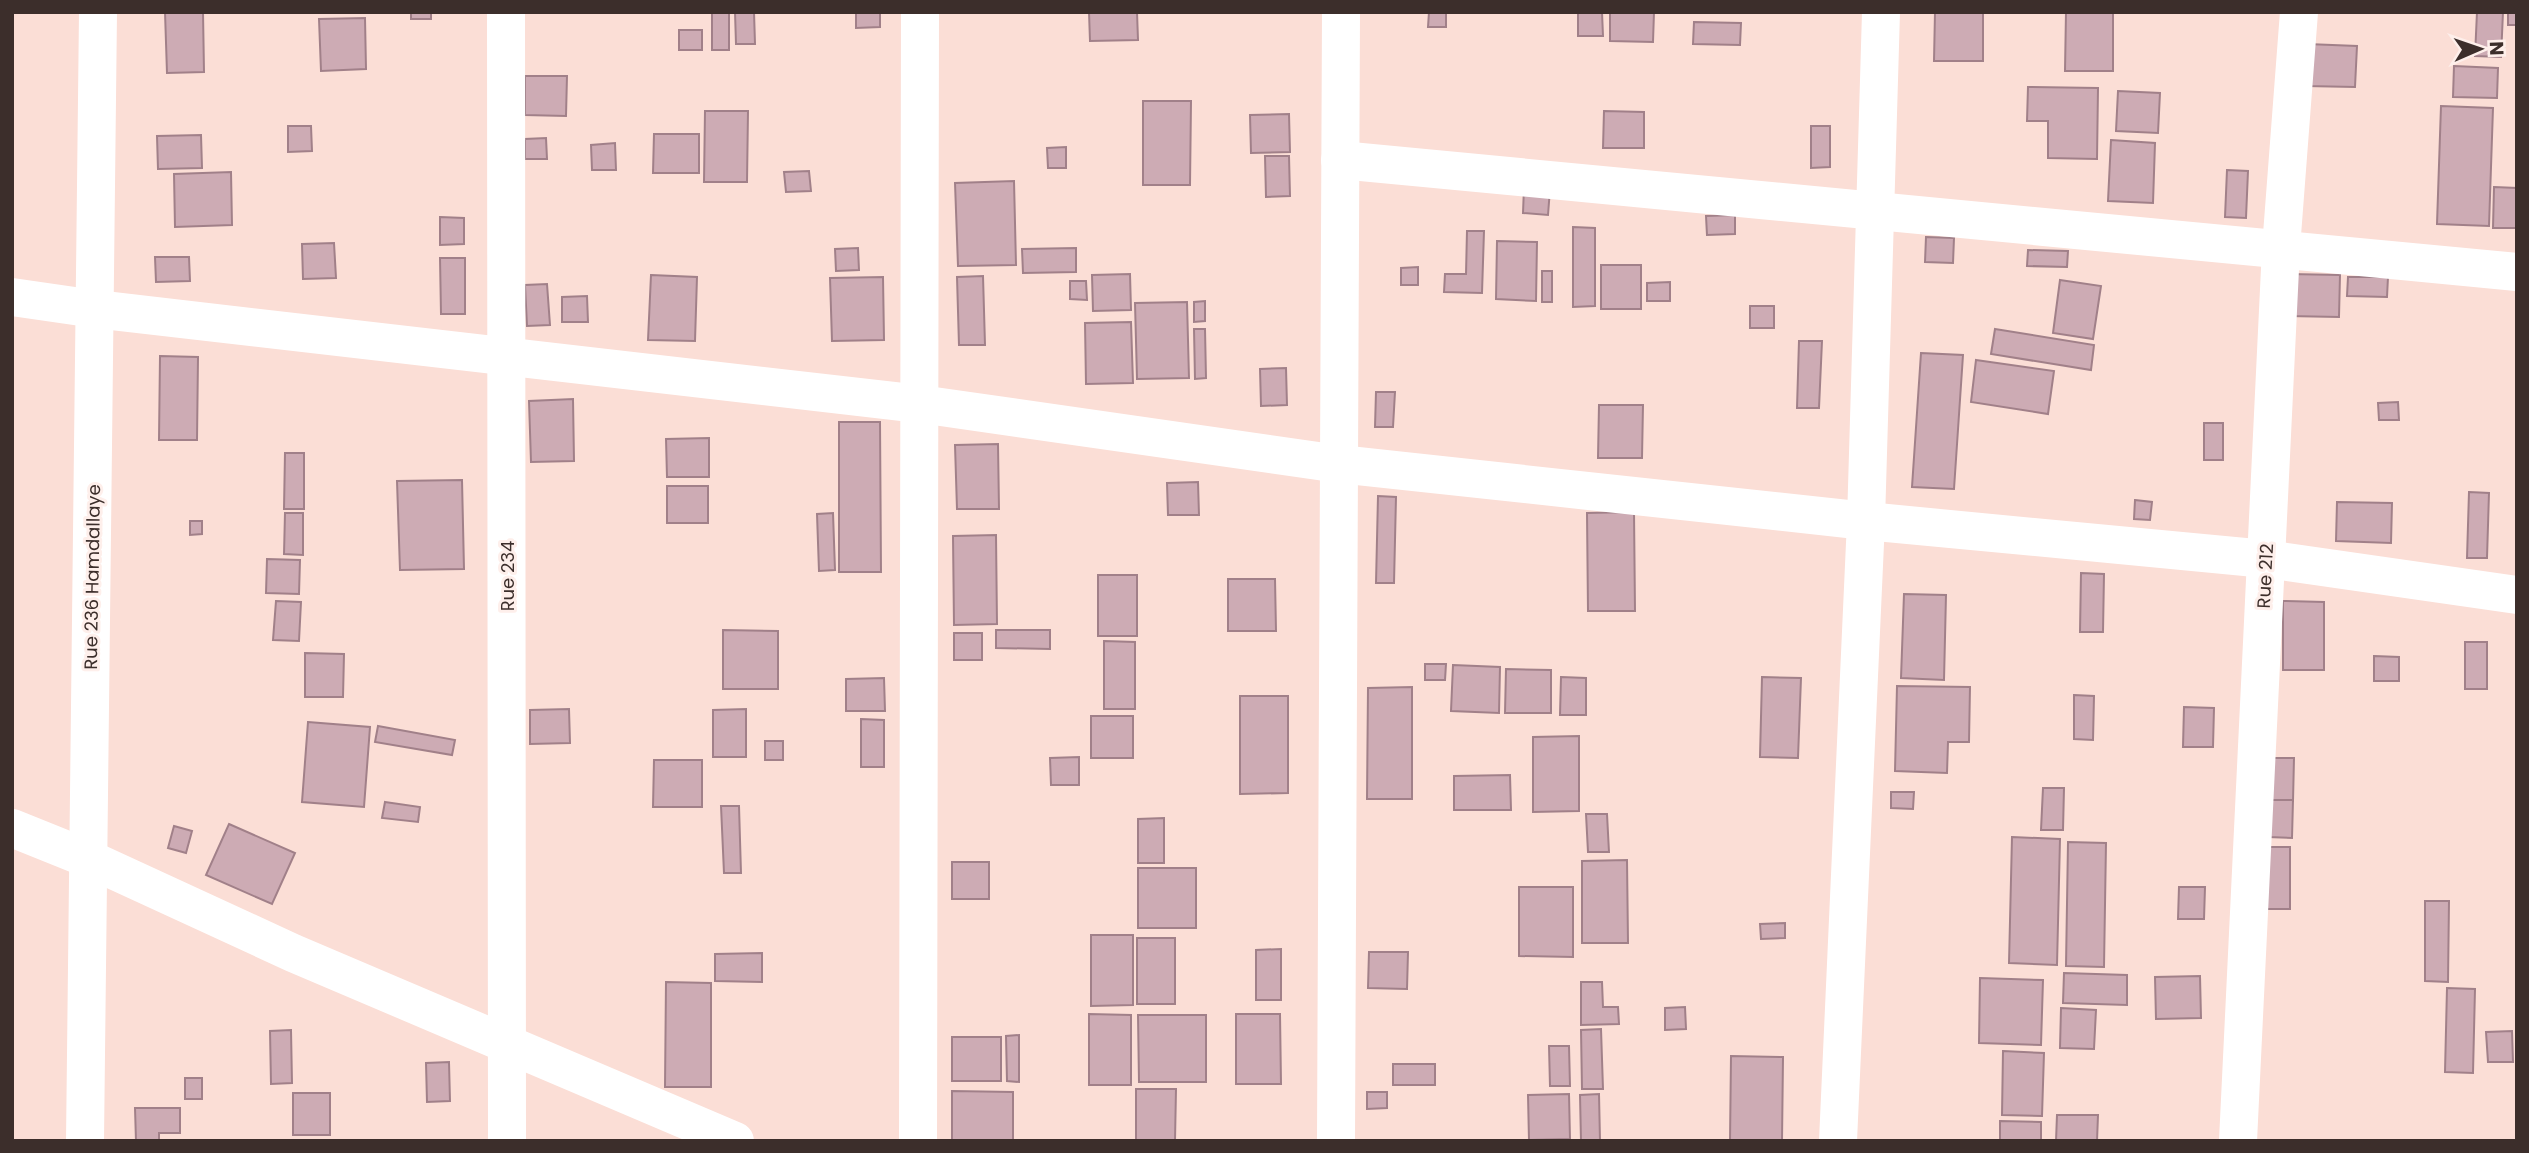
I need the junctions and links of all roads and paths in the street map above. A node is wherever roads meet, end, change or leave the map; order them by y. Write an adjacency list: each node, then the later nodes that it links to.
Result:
1 (98, 12): 12 (street, Rue 236 Hamdallaye)
2 (506, 12): 13 (street, Rue 234)
3 (920, 12): 14 (street)
4 (1341, 12): 7 (street)
5 (1881, 12): 8 (street)
6 (2300, 12): 9 (street, Rue 212)
7 (1340, 160): 8 (street); 15 (street)
8 (1875, 211): 9 (street); 16 (street)
9 (2281, 248): 10 (street); 17 (street, Rue 212)
10 (2517, 272)
11 (12, 297): 12 (street)
12 (95, 309): 13 (street); 20 (street, Rue 236 Hamdallaye)
13 (506, 357): 14 (street); 21 (street, Rue 234)
14 (920, 404): 15 (street); 25 (street)
15 (1339, 464): 16 (street); 26 (street)
16 (1866, 521): 17 (street); 27 (street)
17 (2266, 559): 18 (street); 28 (street, Rue 212)
18 (2517, 595)
19 (12, 828): 20 (street)
20 (89, 859): 21 (street); 22 (street, Rue 236 Hamdallaye)
21 (507, 1044): 23 (street, Rue 234); 24 (street)
22 (85, 1141)
23 (507, 1141)
24 (735, 1141)
25 (918, 1141)
26 (1336, 1141)
27 (1838, 1141)
28 (2238, 1141)

